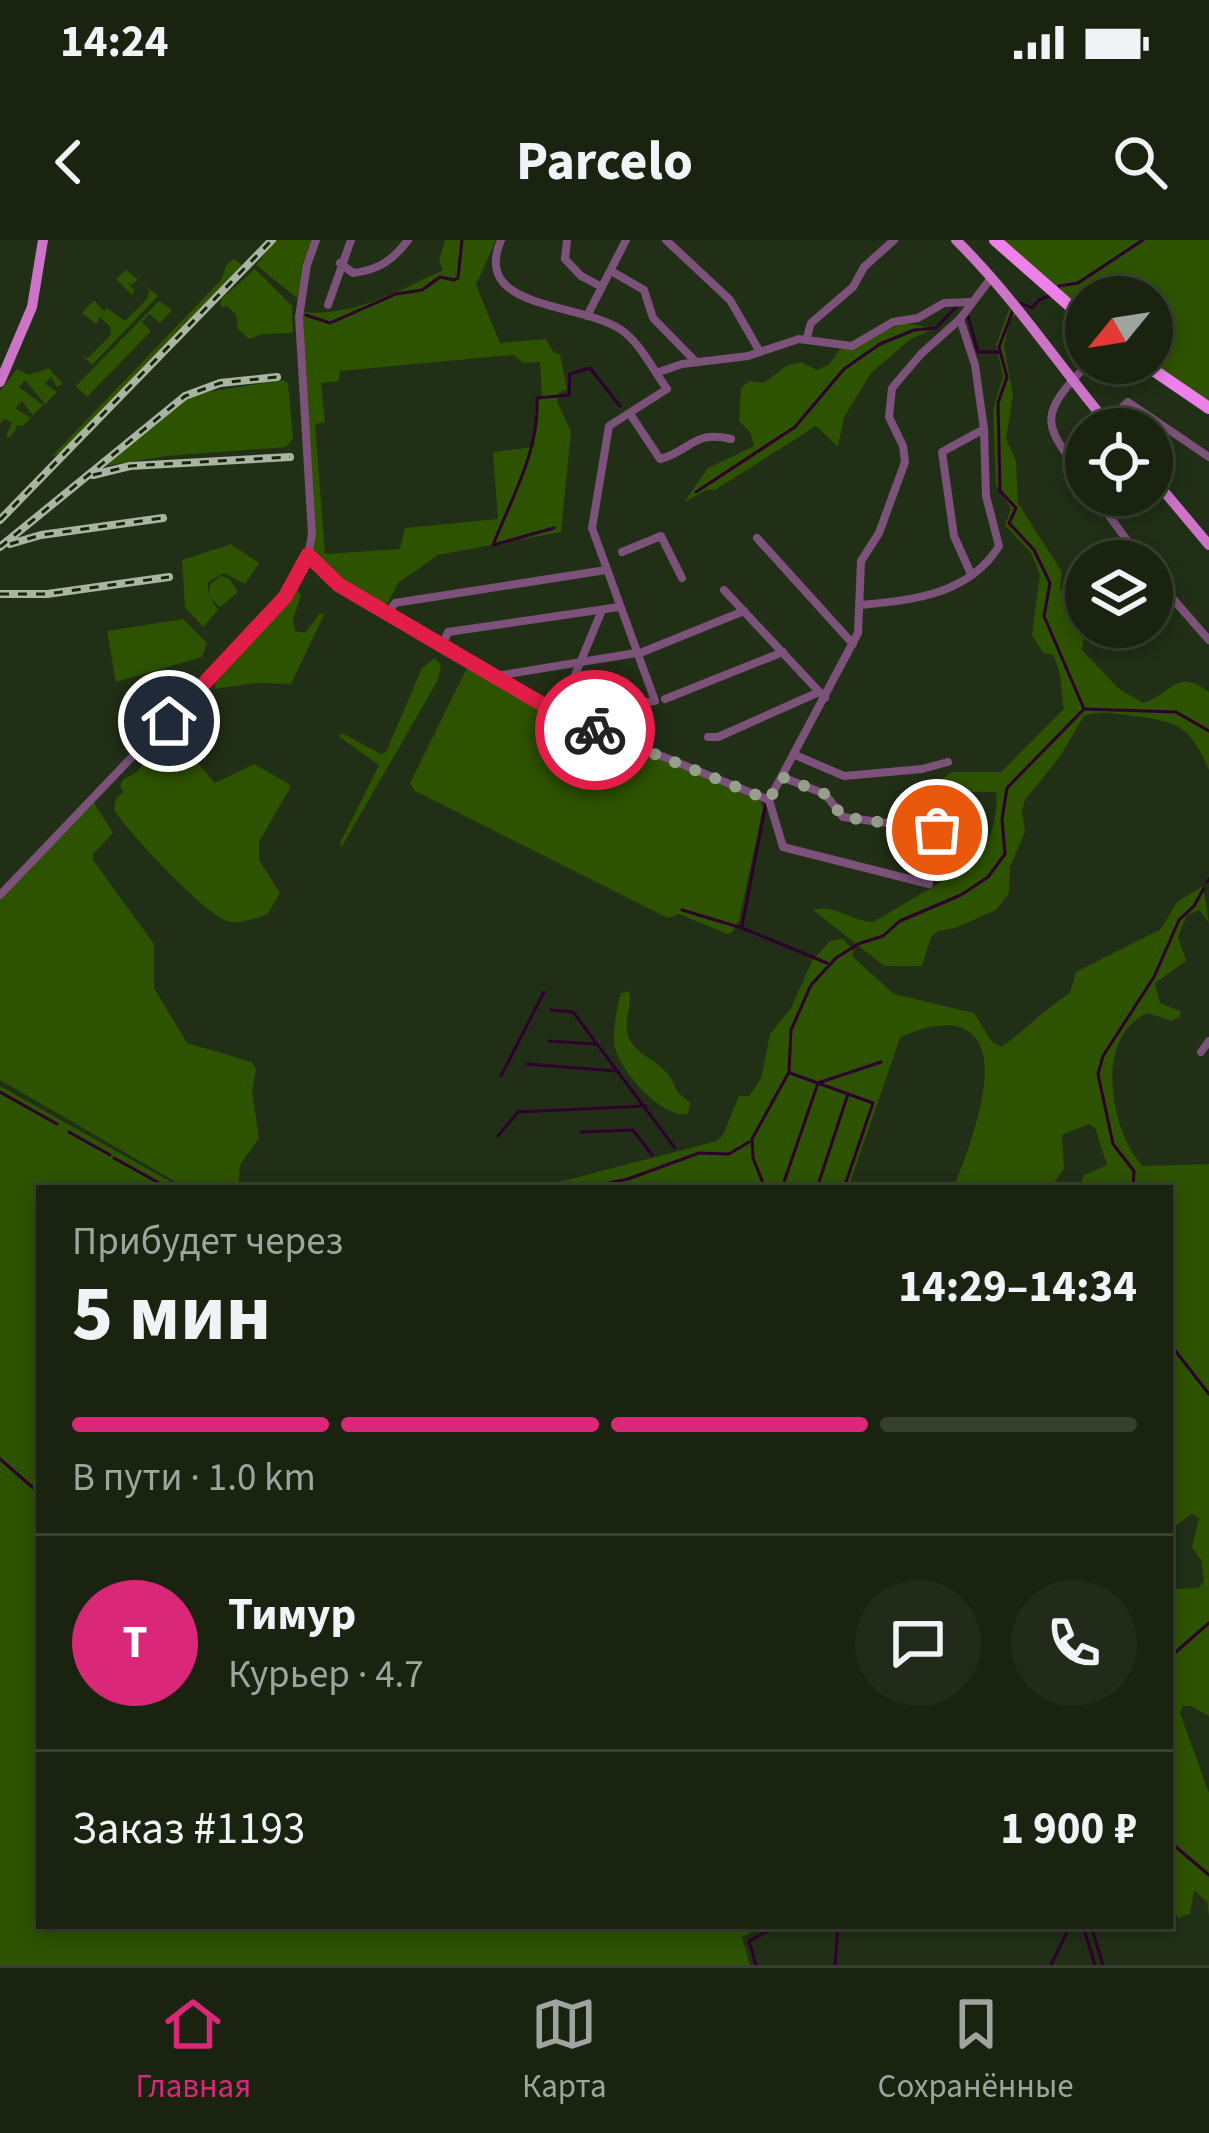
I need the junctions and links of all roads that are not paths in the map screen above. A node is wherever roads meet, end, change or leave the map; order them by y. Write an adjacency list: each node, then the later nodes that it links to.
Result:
1 (43, 240): 26 (main road)
2 (316, 240): 42 (street)
3 (408, 240): 12 (street)
4 (501, 240): 19 (street)
5 (567, 240): 15 (street)
6 (626, 240): 13 (street)
7 (666, 240): 22 (street)
8 (894, 240): 21 (street)
9 (956, 240): 14 (main road)
10 (994, 240): 17 (highway)
11 (345, 242): 12 (street)
12 (340, 263): 18 (street)
13 (611, 271): 15 (street); 23 (street)
14 (993, 276): 16 (street); 24 (main road)
15 (602, 287): 19 (street)
16 (970, 302): 20 (street); 21 (street)
17 (1065, 302)
18 (328, 305)
19 (587, 316): 25 (street)
20 (960, 319): 33 (street); 48 (street)
21 (807, 338): 22 (street)
22 (760, 352): 23 (street)
23 (696, 362): 25 (street)
24 (1065, 372)
25 (656, 374): 32 (street)
26 (0, 382)
27 (1173, 383): 31 (highway)
28 (1070, 384): 36 (street)
29 (1075, 384): 30 (main road)
30 (1095, 408)
31 (1209, 408)
32 (630, 413): 35 (street); 43 (street)
33 (983, 429): 44 (street); 44 (street)
34 (1173, 433): 37 (street)
35 (731, 440)
36 (1065, 449)
37 (1209, 457)
38 (1173, 502): 40 (main road)
39 (757, 538): 54 (street)
40 (1209, 545)
41 (622, 551): 45 (street)
42 (308, 555): 52 (street); 70 (street)
43 (606, 570): 49 (street); 52 (street)
44 (971, 574): 48 (street)
45 (682, 578)
46 (724, 590): 51 (street)
47 (1173, 599): 53 (street)
48 (861, 605): 54 (street)
49 (619, 607): 50 (street); 57 (street)
50 (602, 610): 55 (street); 58 (street)
51 (743, 611): 56 (street); 57 (street)
52 (388, 614): 55 (street)
53 (1209, 640)
54 (854, 644): 60 (street)
55 (442, 646): 59 (street)
56 (783, 652): 60 (street); 61 (street)
57 (638, 653): 58 (street); 61 (street)
58 (580, 661): 59 (street); 62 (street)
59 (496, 676): 62 (street)
60 (822, 695): 63 (street); 64 (street)
61 (660, 700): 62 (street)
62 (559, 714): 67 (street)
63 (727, 744)
64 (795, 755): 65 (street); 66 (street)
65 (948, 762)
66 (782, 777): 67 (street); 68 (street)
67 (769, 800): 69 (street)
68 (937, 830)
69 (928, 884)
70 (0, 895)
71 (1209, 1041): 72 (street)
72 (1201, 1052)

